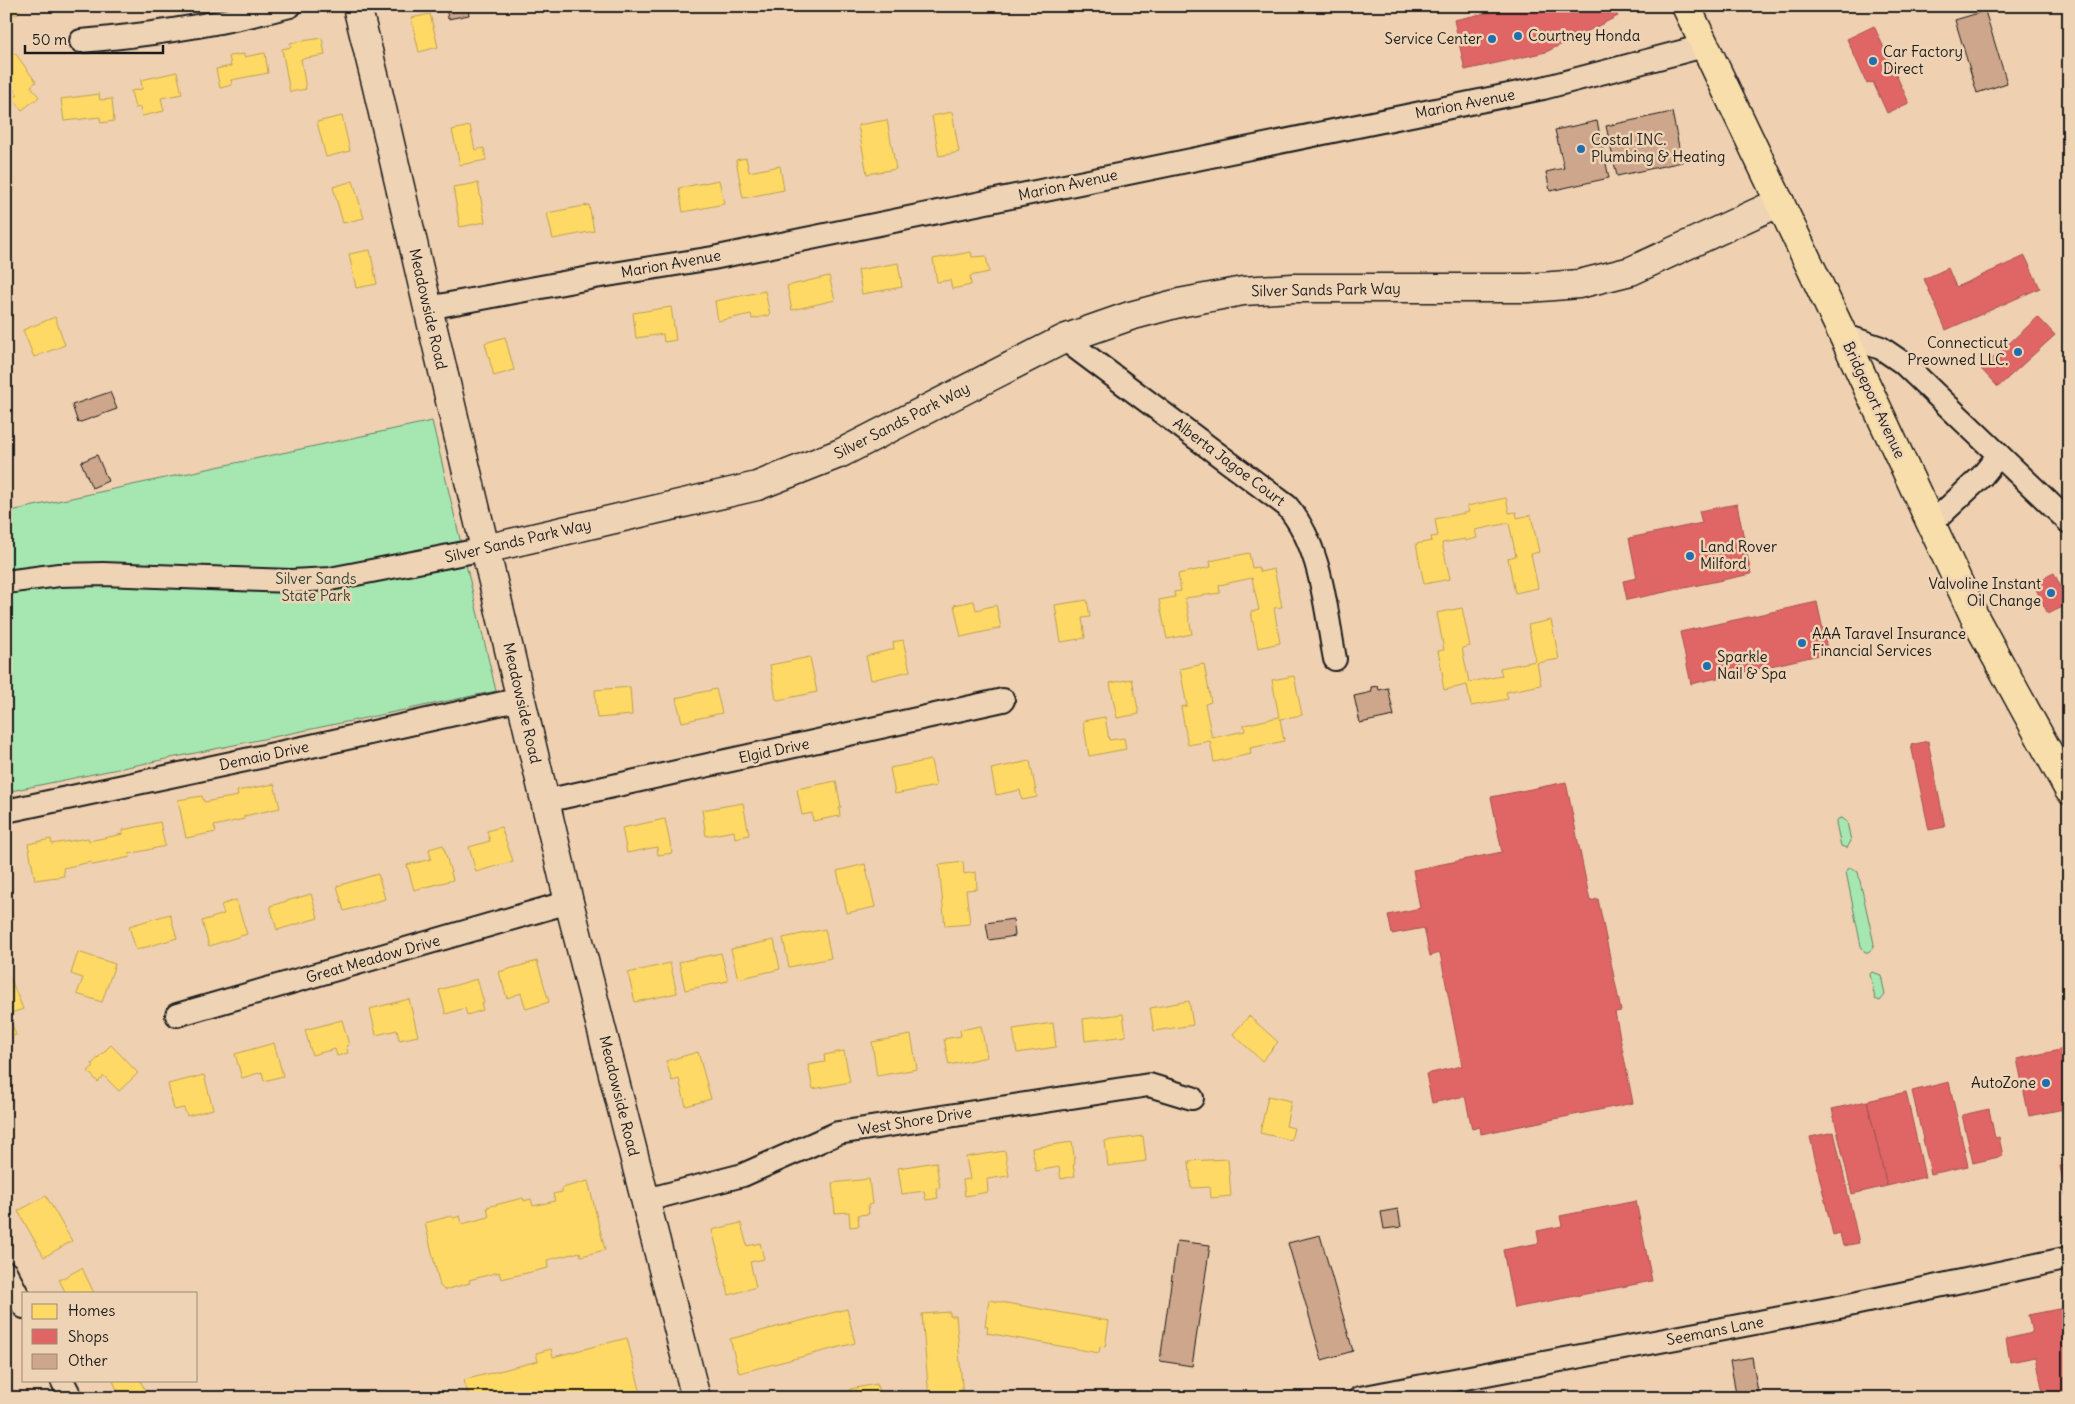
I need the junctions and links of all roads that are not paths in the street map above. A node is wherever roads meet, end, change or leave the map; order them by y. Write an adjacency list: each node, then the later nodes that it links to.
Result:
1 (290, 6): 4 (street)
2 (357, 6): 7 (main road, Meadowside Road)
3 (1686, 6): 5 (main road, Bridgeport Avenue)
4 (82, 41)
5 (1704, 46): 6 (main road, Bridgeport Avenue); 7 (street, Marion Avenue)
6 (1780, 202): 8 (main road, Bridgeport Avenue); 9 (main road, Silver Sands Park Way)
7 (428, 308): 13 (main road, Meadowside Road)
8 (1843, 335): 10 (street); 12 (main road, Bridgeport Avenue)
9 (1064, 339): 13 (main road, Silver Sands Park Way); 15 (street, Alberta Jagoe Court)
10 (1999, 455): 11 (street); 12 (street)
11 (2069, 522)
12 (1932, 524): 18 (main road, Bridgeport Avenue)
13 (485, 549): 14 (street, Silver Sands Park Way); 16 (main road, Meadowside Road)
14 (6, 582)
15 (1335, 659)
16 (520, 699): 19 (main road, Meadowside Road); 20 (street, Demaio Drive)
17 (1003, 700): 19 (street, Elgid Drive)
18 (2069, 790)
19 (545, 801): 21 (main road, Meadowside Road)
20 (6, 811)
21 (569, 902): 22 (street, Great Meadow Drive); 24 (main road, Meadowside Road)
22 (177, 1015)
23 (1192, 1098): 24 (street, West Shore Drive)
24 (646, 1200): 30 (main road, Meadowside Road)
25 (2069, 1258): 31 (street, Seemans Lane)
26 (6, 1273): 27 (street)
27 (22, 1303)
28 (63, 1382): 29 (street)
29 (71, 1398)
30 (696, 1398)
31 (1360, 1398)

